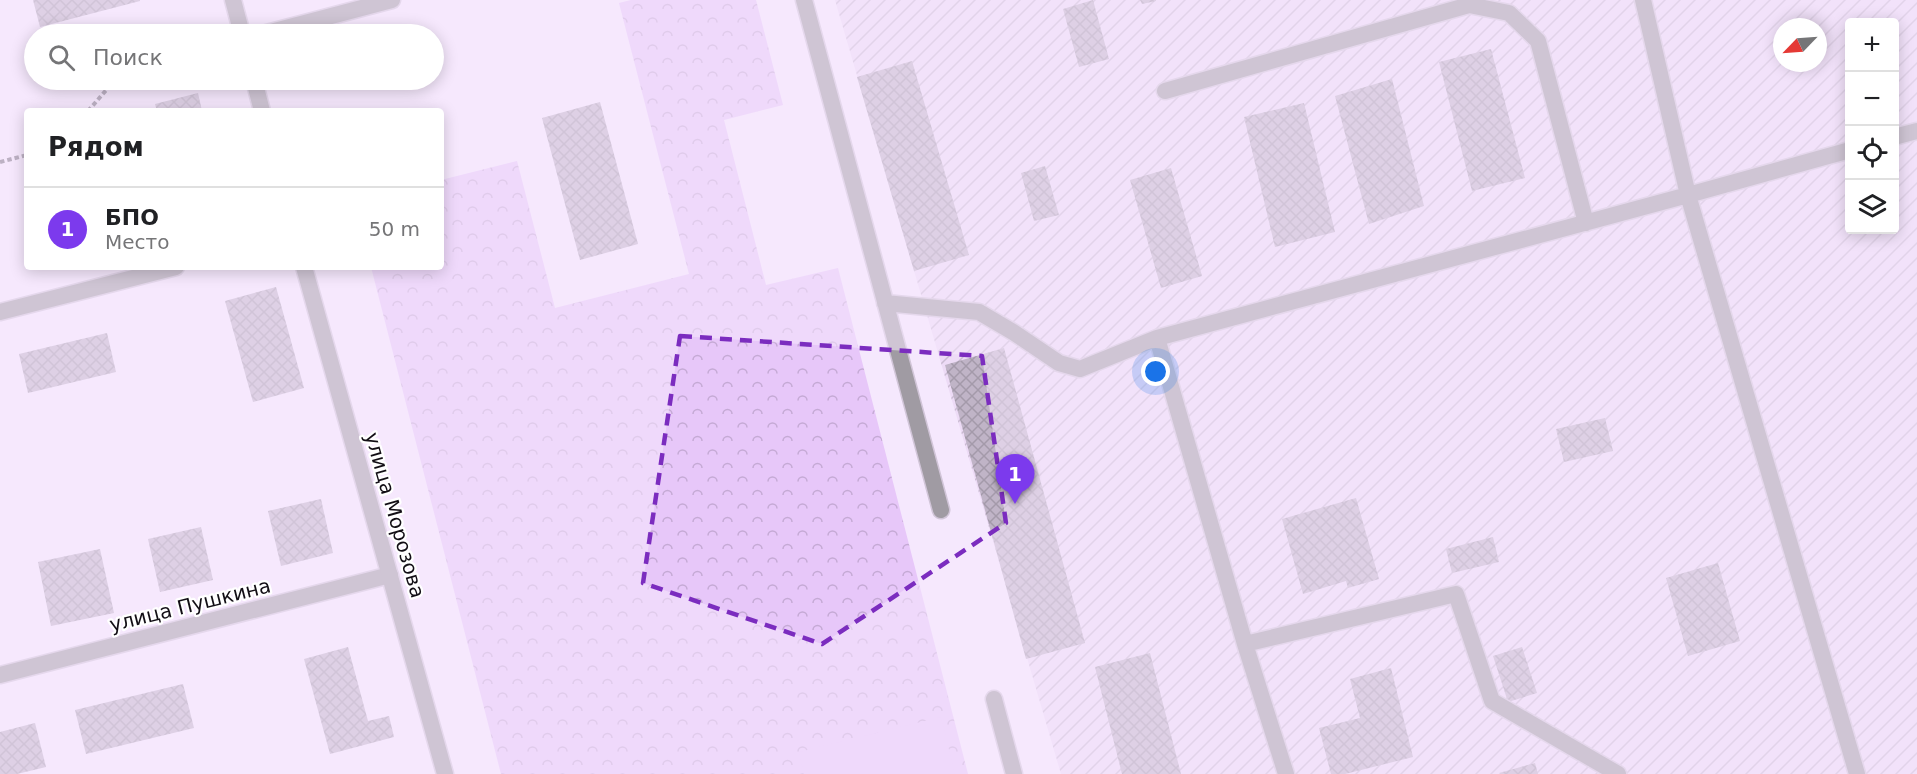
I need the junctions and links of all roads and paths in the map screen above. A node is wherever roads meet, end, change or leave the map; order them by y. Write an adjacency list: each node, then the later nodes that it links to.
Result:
1 (233, 0): 5 (street)
2 (392, 0): 6 (street)
3 (804, 0): 21 (street)
4 (1643, 0): 17 (street)
5 (239, 24)
6 (301, 24)
7 (106, 90): 10 (path)
8 (257, 90): 11 (street)
9 (1165, 91): 18 (street)
10 (91, 108)
11 (261, 108)
12 (1917, 131): 13 (street)
13 (1899, 136)
14 (1845, 151): 17 (street)
15 (24, 156): 16 (path)
16 (0, 162)
17 (1688, 195): 18 (street); 33 (street)
18 (1586, 223): 23 (street)
19 (164, 270): 22 (street)
20 (305, 270): 25 (street, улица Морозова)
21 (885, 303): 23 (street); 24 (street)
22 (0, 312)
23 (1157, 338): 26 (street)
24 (941, 510)
25 (390, 575): 27 (street, улица Пушкина); 29 (street, улица Морозова)
26 (1245, 644): 31 (street); 32 (street)
27 (0, 675)
28 (994, 699): 30 (street)
29 (445, 774)
30 (1014, 774)
31 (1286, 774)
32 (1618, 774)
33 (1857, 774)

